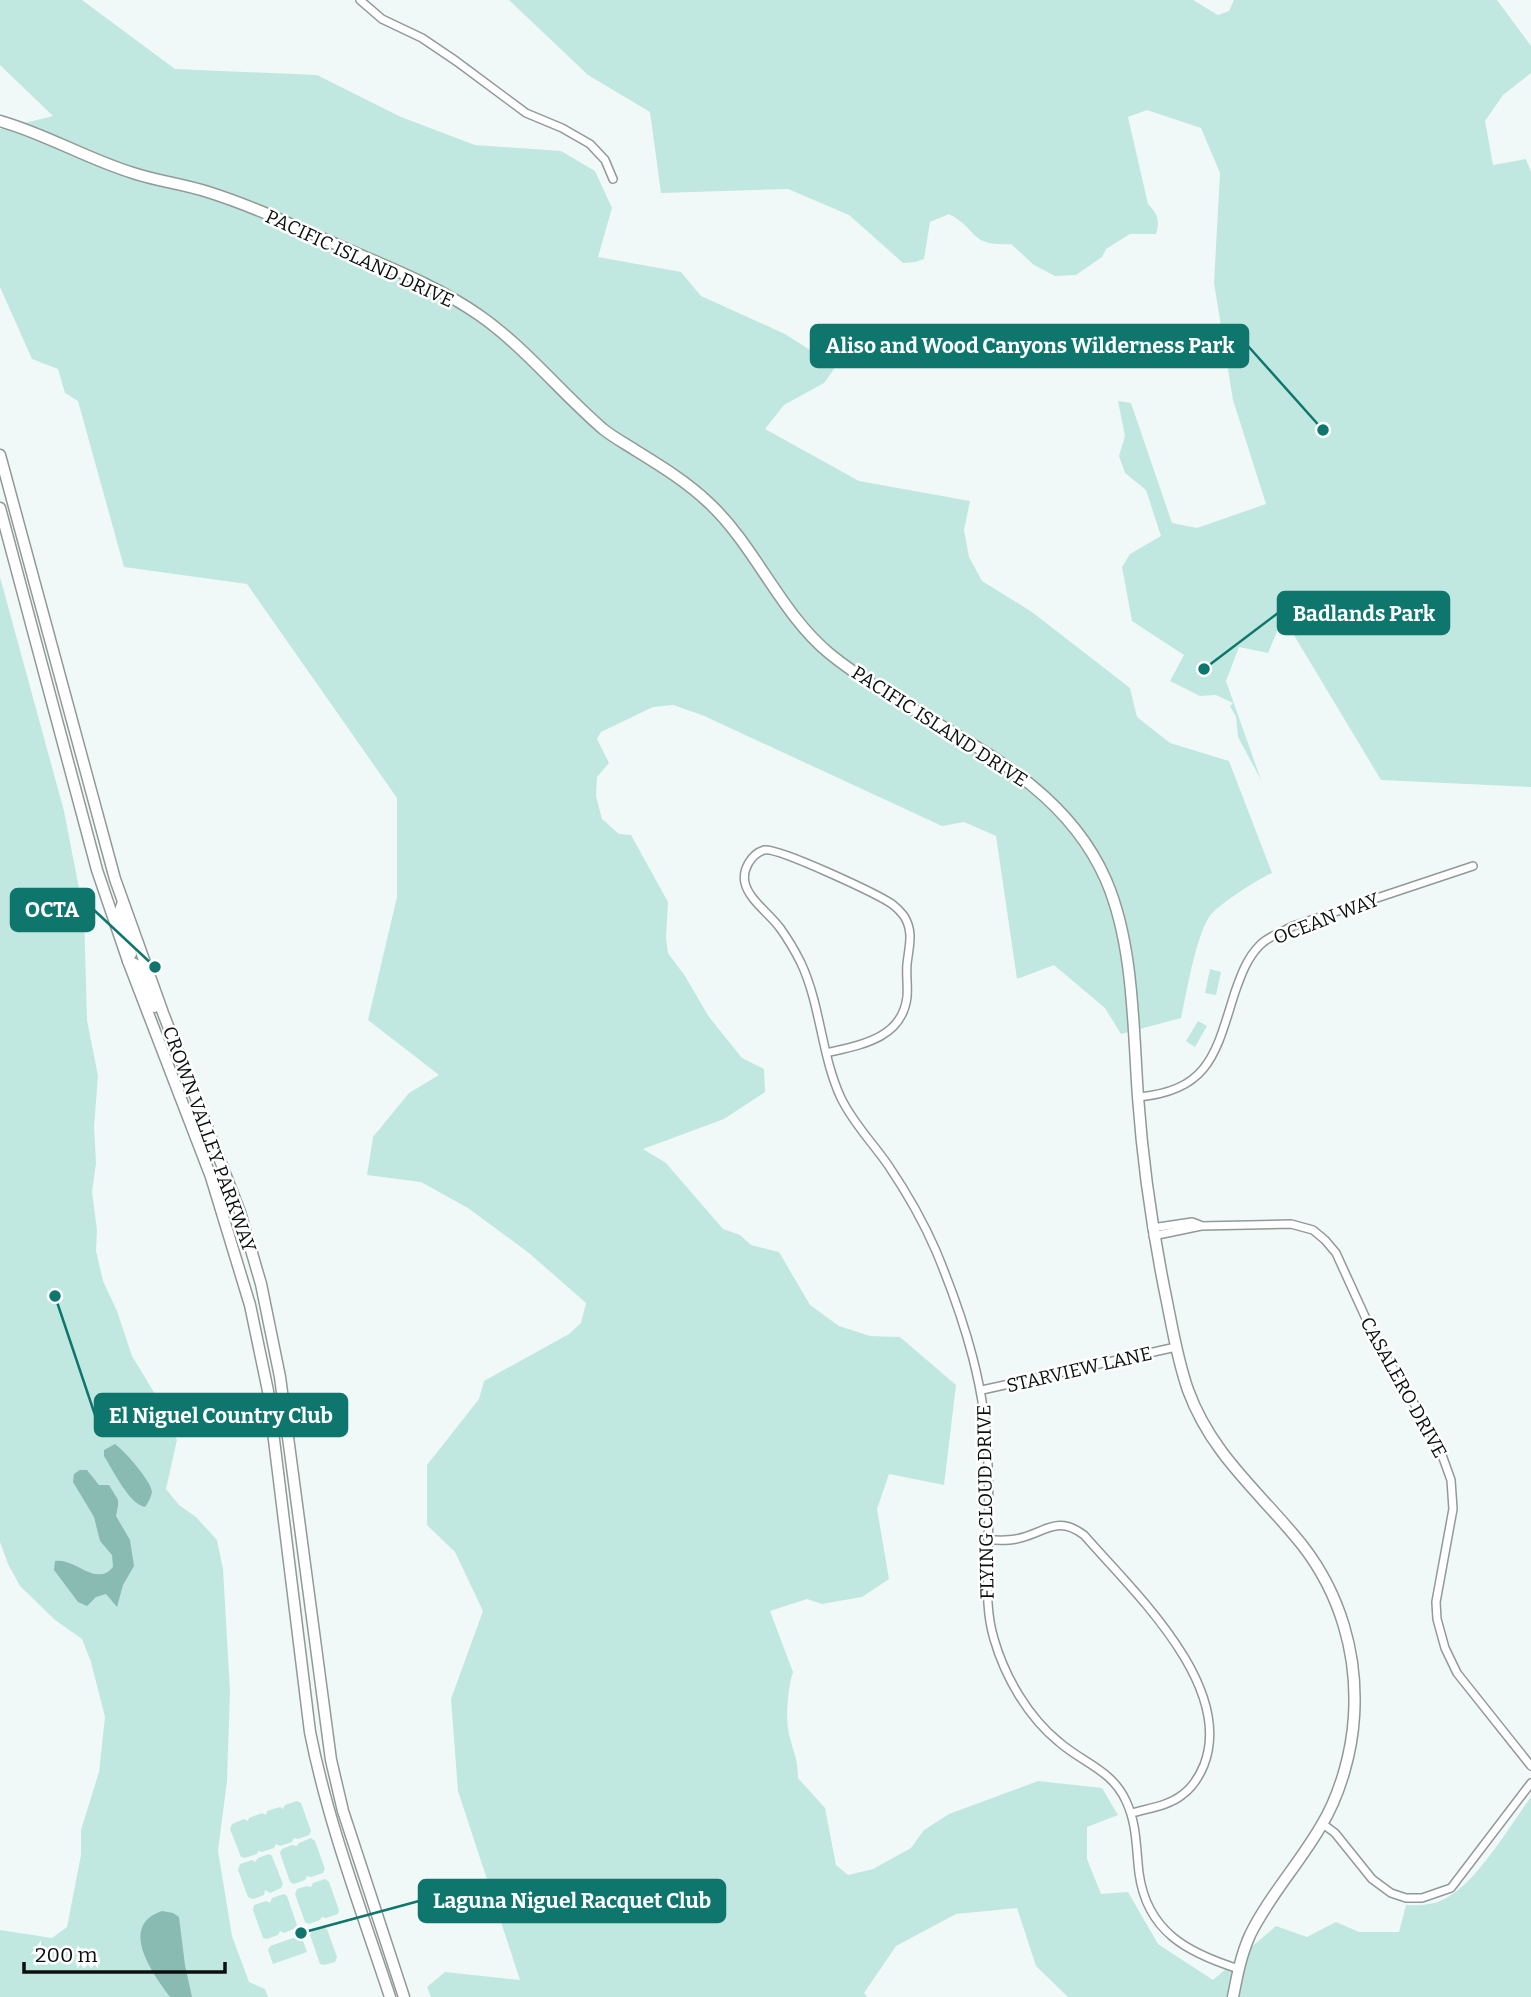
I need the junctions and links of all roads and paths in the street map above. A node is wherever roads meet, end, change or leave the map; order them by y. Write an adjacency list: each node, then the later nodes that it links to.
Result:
1 (360, 0): 3 (street)
2 (0, 121): 14 (main road, PACIFIC ISLAND DRIVE)
3 (613, 178)
4 (0, 455): 7 (main road, CROWN VALLEY PARKWAY)
5 (0, 508): 6 (main road, CROWN VALLEY PARKWAY)
6 (20, 580): 7 (main road); 8 (main road, CROWN VALLEY PARKWAY)
7 (48, 632): 8 (main road); 10 (main road, CROWN VALLEY PARKWAY)
8 (44, 673): 11 (main road, CROWN VALLEY PARKWAY)
9 (1473, 866): 14 (street, OCEAN WAY)
10 (124, 902): 11 (main road); 12 (main road, CROWN VALLEY PARKWAY)
11 (128, 961): 12 (main road); 24 (main road, CROWN VALLEY PARKWAY)
12 (163, 1013): 25 (main road, CROWN VALLEY PARKWAY)
13 (826, 1052): 13 (street, FLYING CLOUD DRIVE); 17 (street, FLYING CLOUD DRIVE)
14 (1138, 1097): 15 (main road, PACIFIC ISLAND DRIVE)
15 (1153, 1232): 16 (main road, PACIFIC ISLAND DRIVE); 19 (street, CASALERO DRIVE)
16 (1176, 1347): 17 (street, STARVIEW LANE); 22 (main road, PACIFIC ISLAND DRIVE)
17 (982, 1390): 18 (street, FLYING CLOUD DRIVE)
18 (988, 1540): 21 (street, FLYING CLOUD DRIVE); 21 (street)
19 (1531, 1766)
20 (1531, 1783): 22 (street)
21 (1132, 1813): 23 (street, FLYING CLOUD DRIVE)
22 (1323, 1824): 23 (main road, PACIFIC ISLAND DRIVE)
23 (1239, 1969): 26 (main road, PACIFIC ISLAND DRIVE)
24 (390, 1997)
25 (404, 1997)
26 (1233, 1997)

